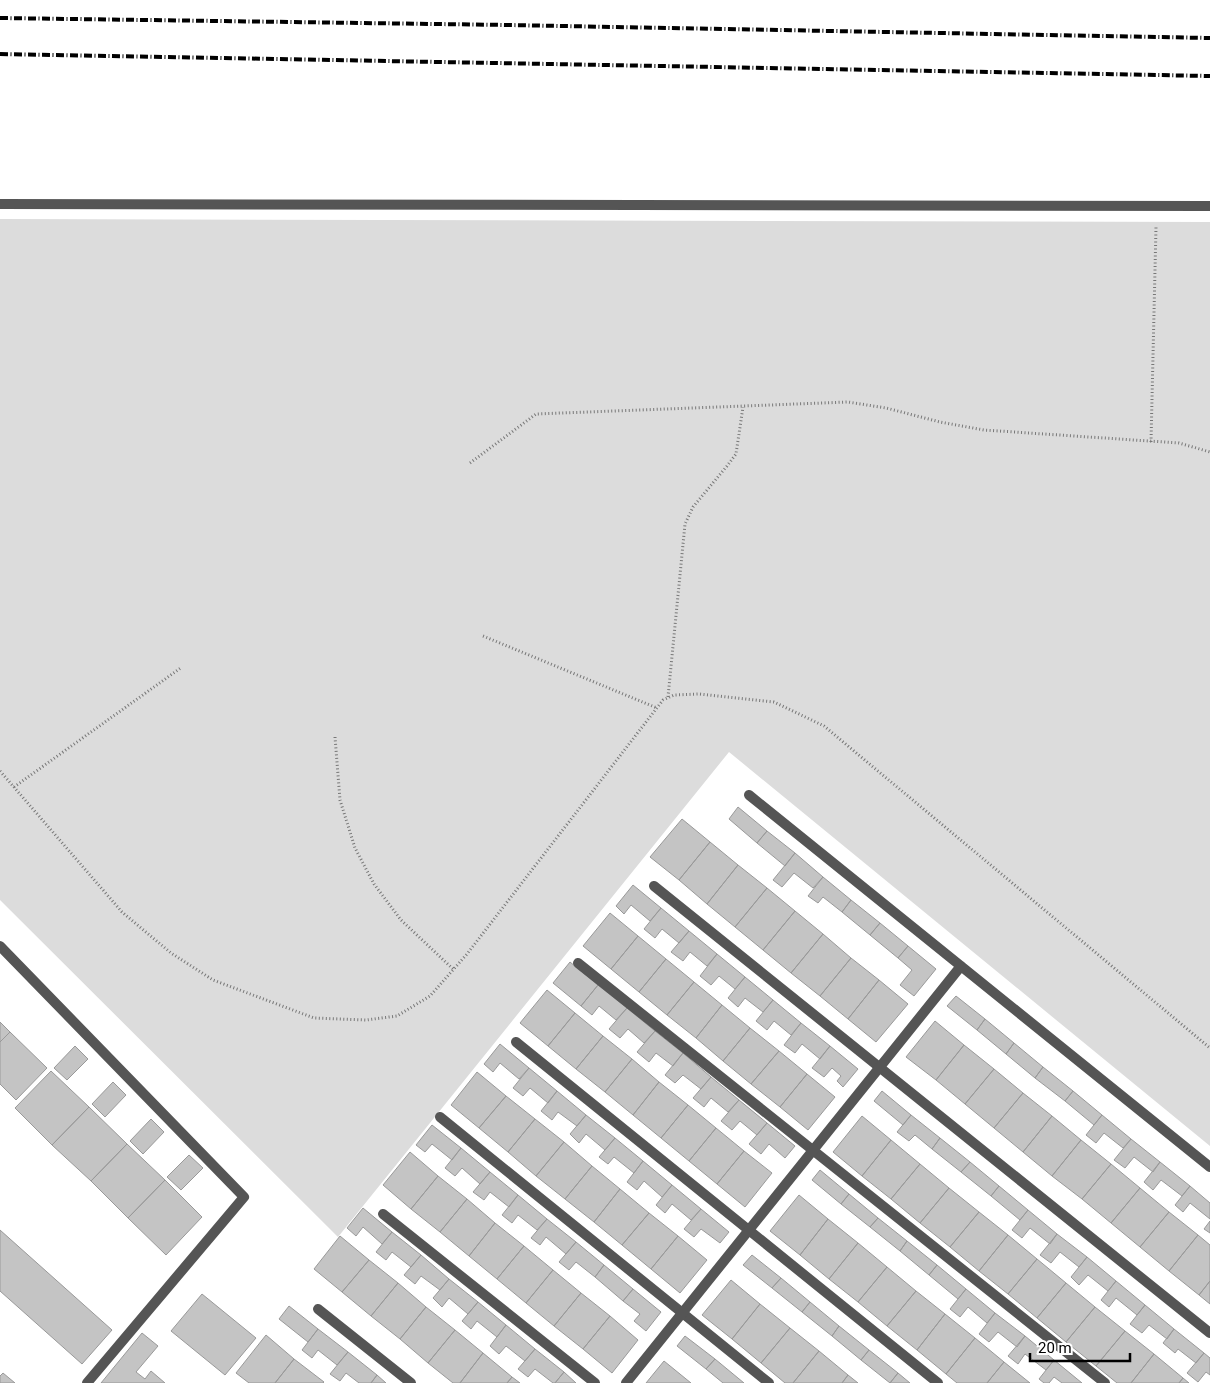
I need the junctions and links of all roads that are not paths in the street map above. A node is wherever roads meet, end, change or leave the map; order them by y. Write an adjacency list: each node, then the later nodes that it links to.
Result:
1 (0, 204): 2 (street)
2 (1210, 206)
3 (749, 795): 7 (street)
4 (654, 886): 9 (street)
5 (0, 946): 18 (street)
6 (578, 963): 11 (street)
7 (961, 966): 9 (street); 12 (street)
8 (516, 1042): 14 (street)
9 (880, 1068): 11 (street); 17 (street)
10 (440, 1117): 16 (street)
11 (813, 1150): 14 (street); 24 (street)
12 (1210, 1167)
13 (384, 1214): 20 (street)
14 (749, 1230): 16 (street); 23 (street)
15 (318, 1309): 19 (street)
16 (683, 1313): 21 (street); 22 (street)
17 (1210, 1333)
18 (87, 1383)
19 (411, 1383)
20 (595, 1383)
21 (626, 1383)
22 (769, 1383)
23 (938, 1383)
24 (1105, 1383)

